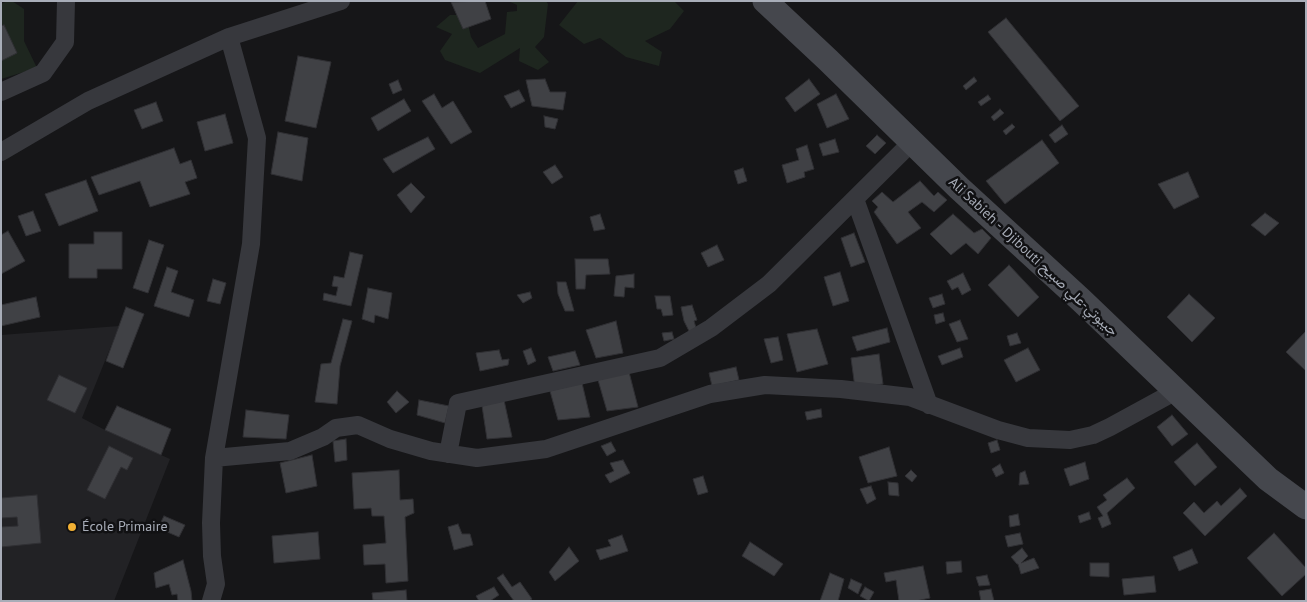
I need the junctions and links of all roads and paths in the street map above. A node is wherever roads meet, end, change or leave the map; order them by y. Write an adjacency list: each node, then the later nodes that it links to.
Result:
1 (66, 1): 5 (street)
2 (341, 1): 4 (street)
3 (765, 1): 6 (main road, Ali Sabieh - Djibouti جيبوتي-علي صبيح)
4 (229, 37): 7 (street); 12 (street)
5 (1, 92)
6 (911, 143): 8 (street); 9 (main road, Ali Sabieh - Djibouti جيبوتي-علي صبيح)
7 (1, 152)
8 (855, 199): 10 (street); 11 (street)
9 (1176, 391): 10 (street); 13 (main road, Ali Sabieh - Djibouti جيبوتي-علي صبيح)
10 (929, 405): 11 (street)
11 (448, 454): 12 (street)
12 (214, 458): 14 (street)
13 (1306, 507)
14 (212, 601)

